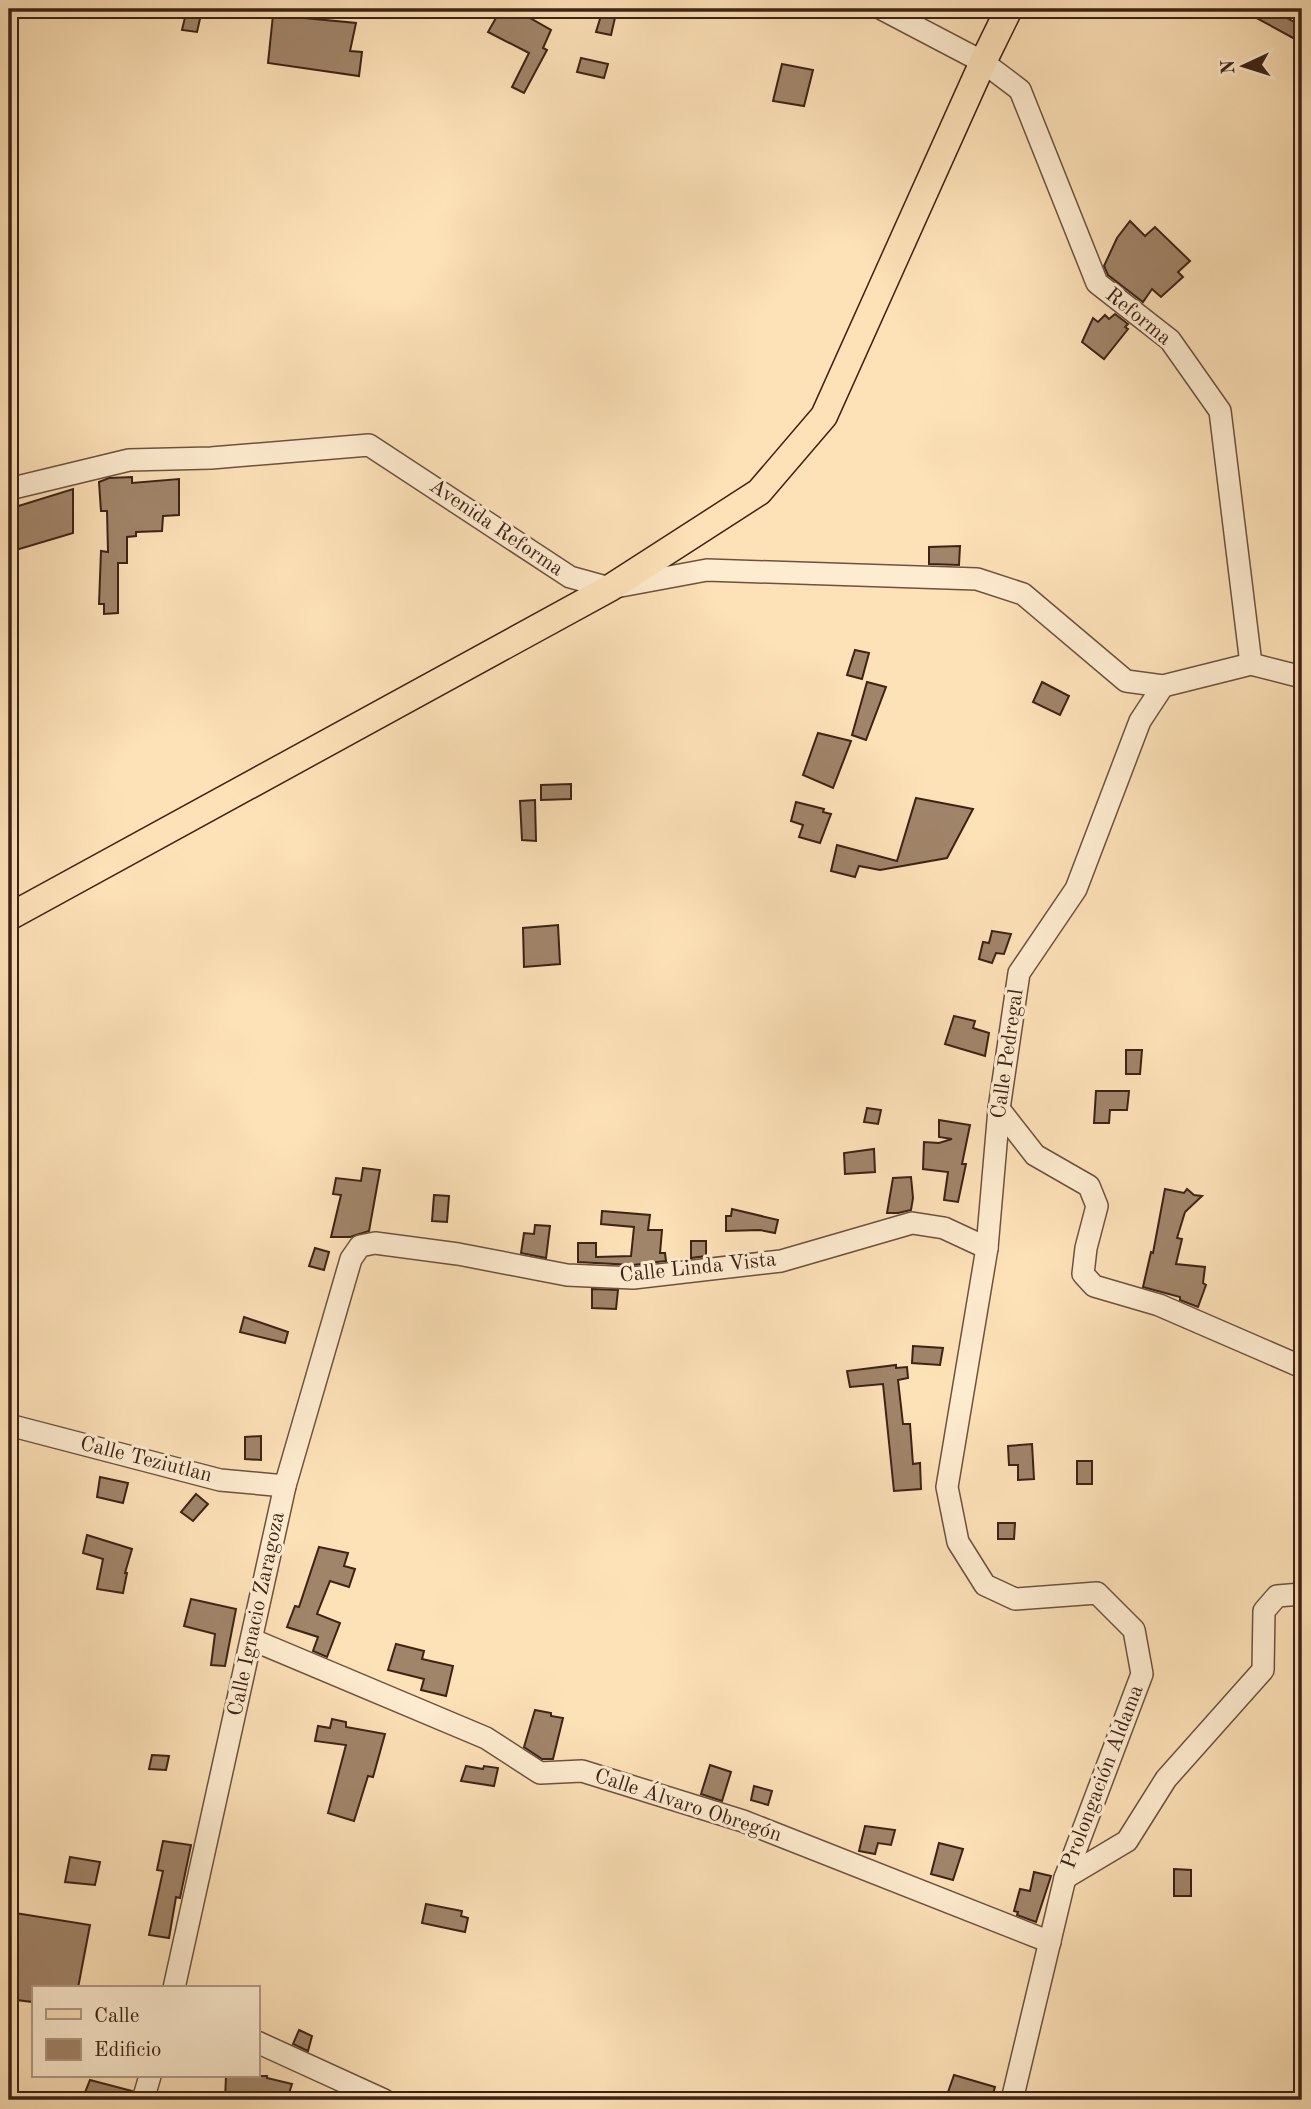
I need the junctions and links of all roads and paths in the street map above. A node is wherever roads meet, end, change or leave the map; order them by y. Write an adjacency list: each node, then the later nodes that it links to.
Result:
1 (882, 9): 3 (street, Reforma)
2 (1009, 9): 3 (main road)
3 (983, 62): 5 (main road); 6 (street, Reforma)
4 (9, 489): 5 (street, Avenida Reforma)
5 (610, 587): 8 (street, Avenida Reforma); 9 (main road)
6 (1251, 664): 7 (street); 8 (street, Avenida Reforma)
7 (1302, 677)
8 (1163, 686): 10 (street, Calle Pedregal)
9 (9, 917)
10 (999, 1109): 12 (street, Calle Pedregal); 13 (street)
11 (360, 1246): 12 (street, Calle Linda Vista); 15 (street, Calle Ignacio Zaragoza)
12 (987, 1248): 18 (street, Prolongación Aldama)
13 (1302, 1367)
14 (9, 1425): 15 (street, Calle Teziutlan)
15 (285, 1486): 17 (street, Calle Ignacio Zaragoza)
16 (1302, 1594): 18 (street)
17 (253, 1640): 19 (street, Calle Álvaro Obregón); 20 (street, Calle Ignacio Zaragoza)
18 (1065, 1878): 19 (street, Prolongación Aldama)
19 (1050, 1942): 25 (street, Prolongación Aldama)
20 (174, 1986)
21 (259, 2043): 24 (street)
22 (149, 2078): 23 (street)
23 (143, 2100)
24 (384, 2100)
25 (1012, 2100)

